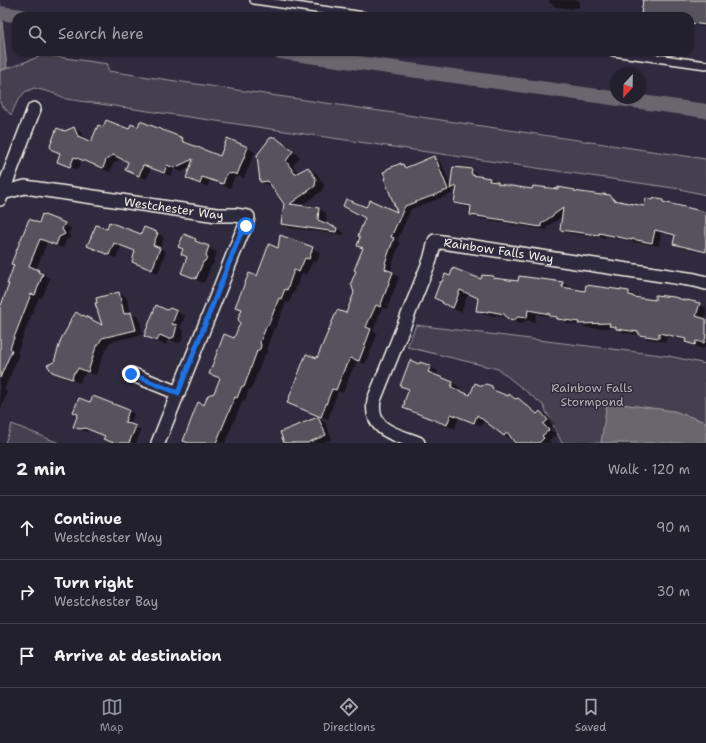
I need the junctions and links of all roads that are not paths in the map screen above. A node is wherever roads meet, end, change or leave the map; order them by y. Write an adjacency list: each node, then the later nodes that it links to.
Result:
1 (254, 0): 2 (lane)
2 (336, 12)
3 (640, 56): 4 (lane)
4 (706, 66)
5 (34, 109): 6 (street)
6 (1, 196): 9 (street, Westchester Way)
7 (706, 283): 11 (street, Rainbow Falls Way)
8 (131, 374): 9 (street)
9 (178, 393): 10 (street, Westchester Way)
10 (158, 443)
11 (418, 443)

